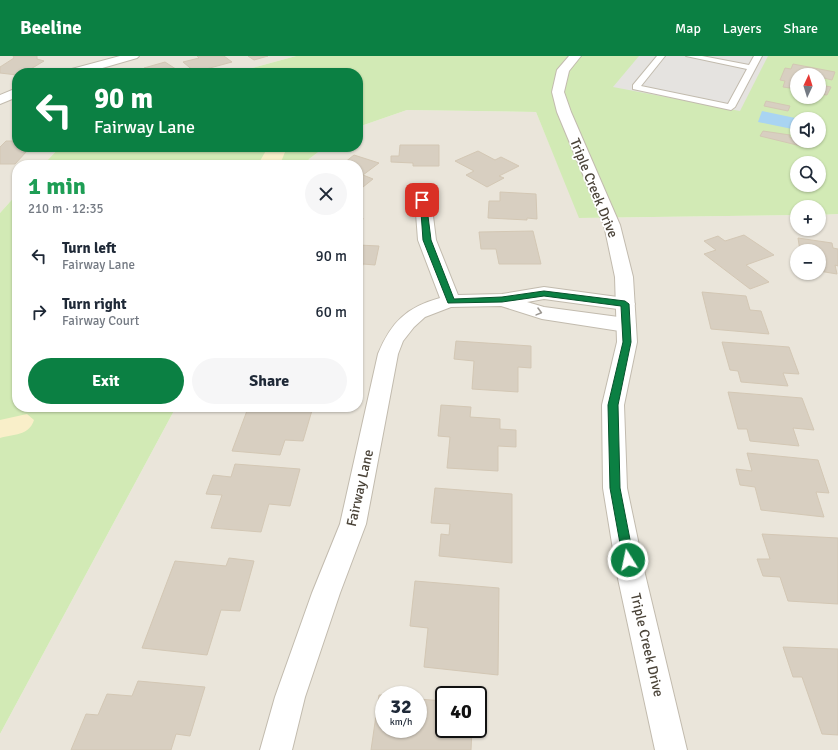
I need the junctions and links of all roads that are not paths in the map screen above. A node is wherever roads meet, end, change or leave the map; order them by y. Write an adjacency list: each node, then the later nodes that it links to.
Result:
1 (90, 56): 7 (street)
2 (133, 56): 7 (street)
3 (575, 56): 15 (street, Triple Creek Drive)
4 (661, 56): 9 (lane)
5 (690, 56): 9 (lane)
6 (758, 56): 9 (lane)
7 (100, 64): 8 (street)
8 (88, 68)
9 (752, 68)
10 (12, 94): 11 (street)
11 (0, 100)
12 (422, 200): 14 (street)
13 (502, 300): 14 (street, Fairway Lane); 15 (street, Fairway Lane); 16 (street, Fairway Lane, one-way to 16)
14 (451, 301): 17 (street, Fairway Lane)
15 (625, 304): 16 (street, Triple Creek Drive)
16 (626, 325): 18 (street, Triple Creek Drive)
17 (276, 750)
18 (671, 750)

